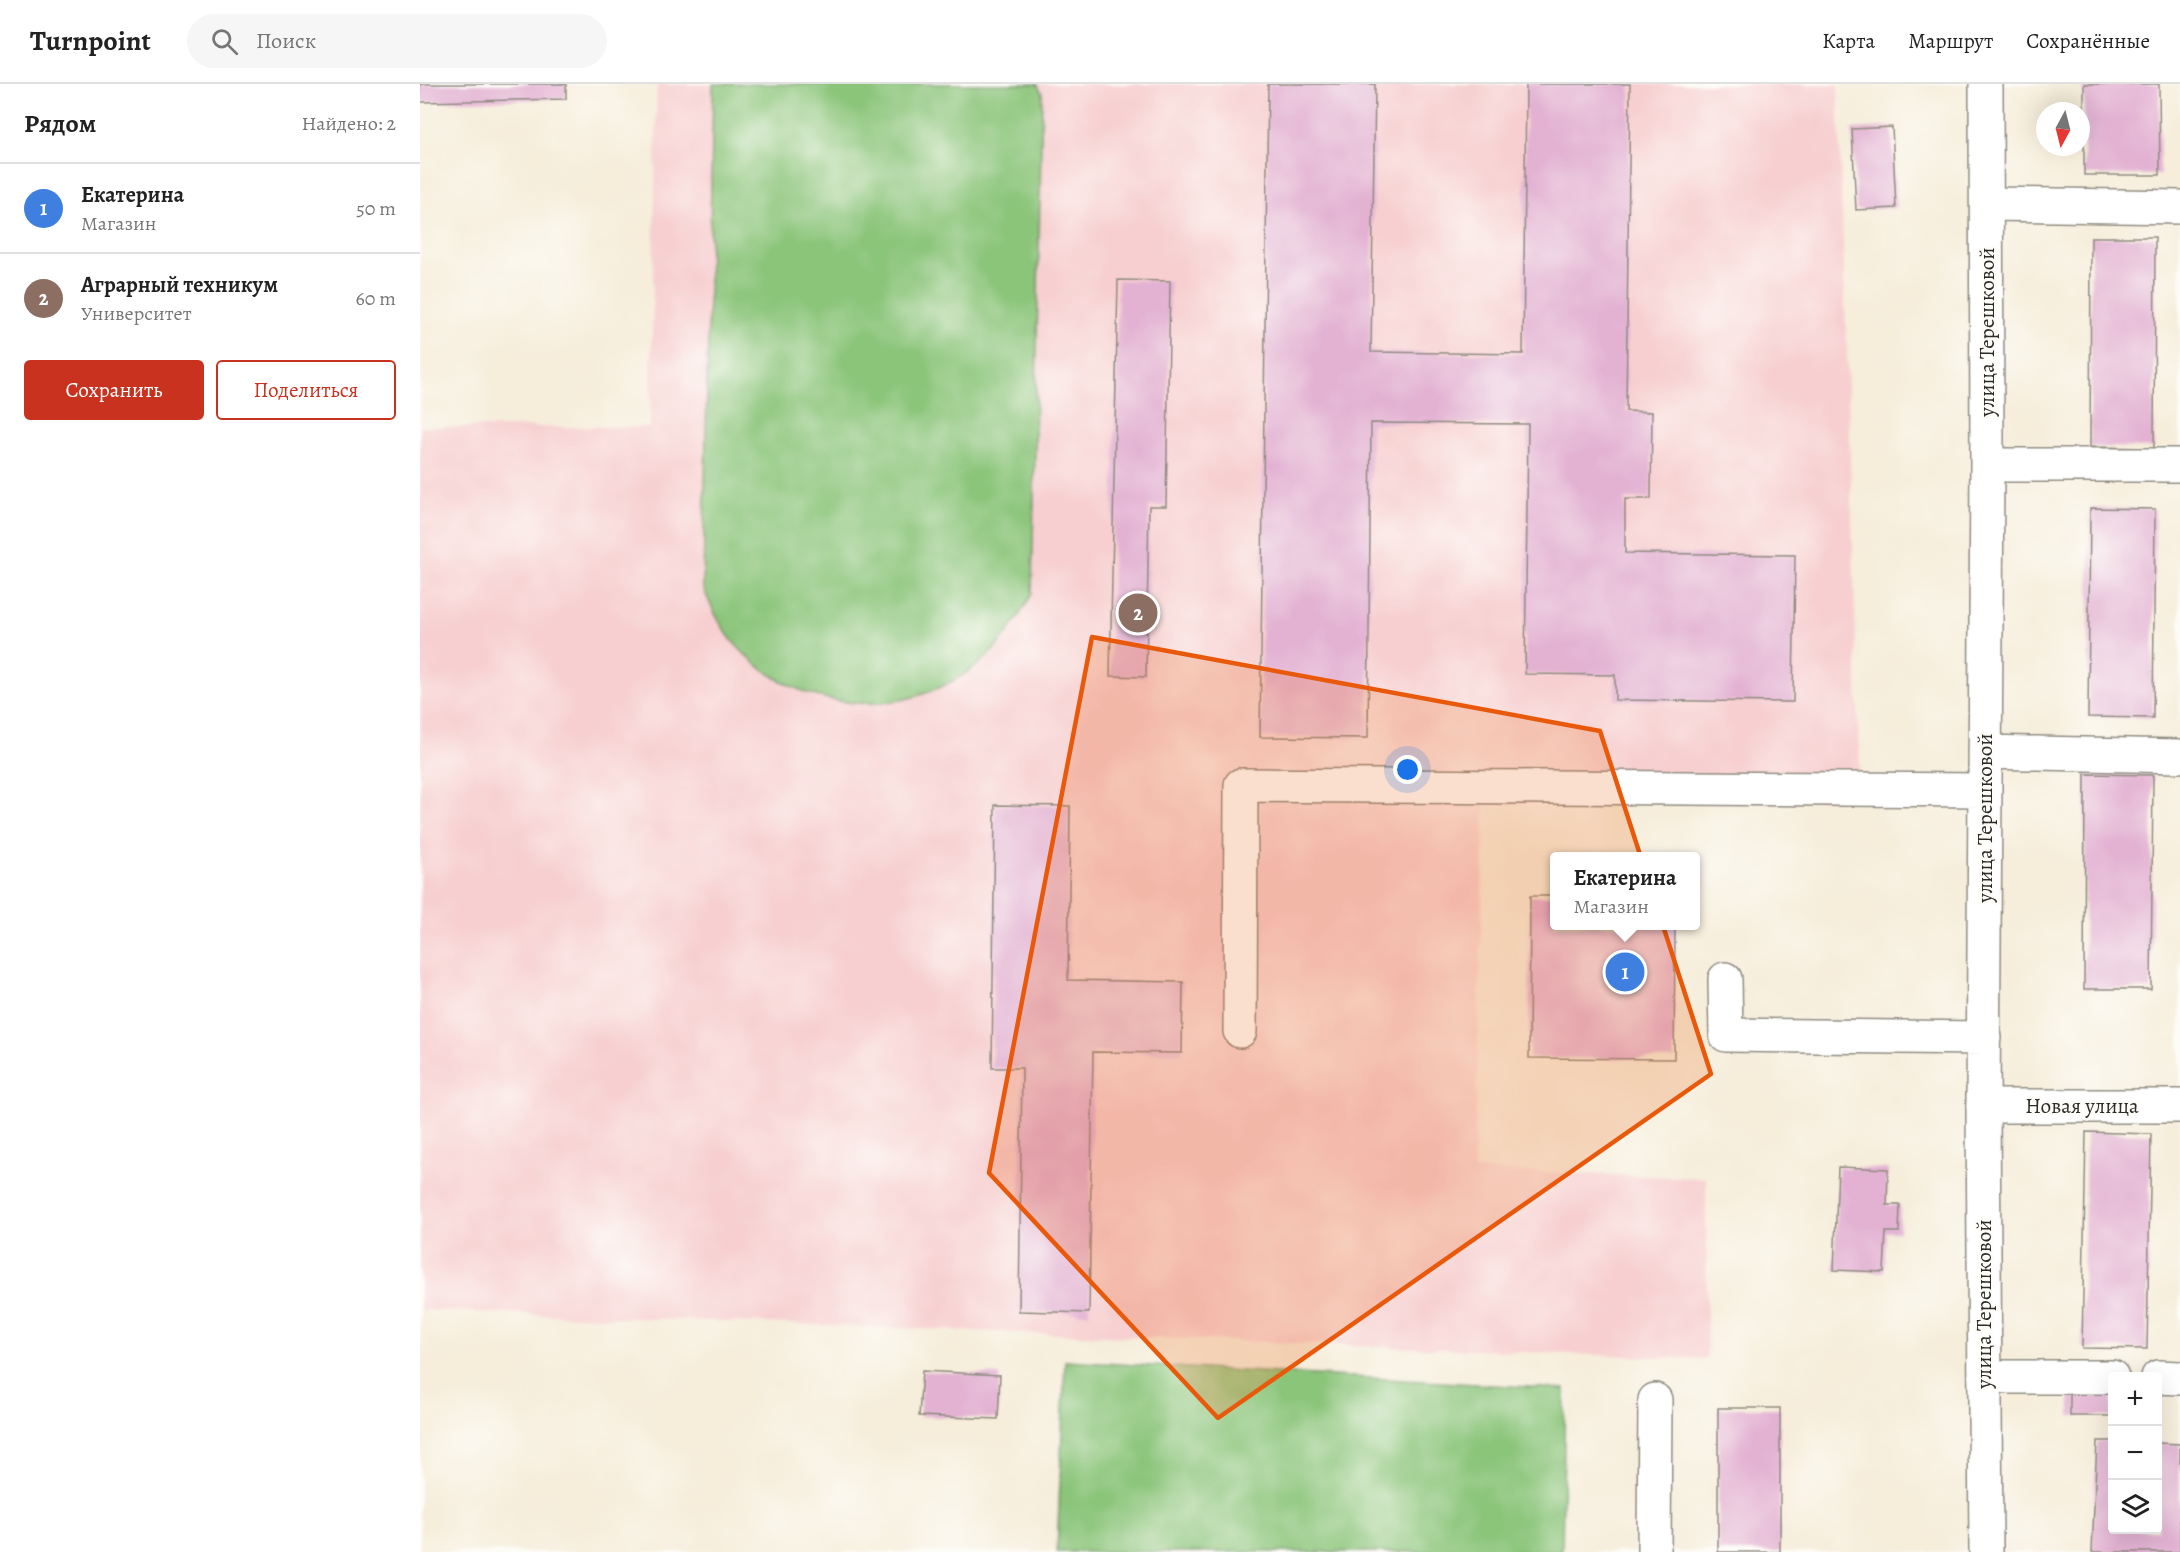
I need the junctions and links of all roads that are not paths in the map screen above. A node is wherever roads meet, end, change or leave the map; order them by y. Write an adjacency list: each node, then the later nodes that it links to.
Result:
1 (1986, 84): 2 (street, улица Терешковой)
2 (1988, 204): 3 (street); 4 (street, улица Терешковой)
3 (2180, 207)
4 (1988, 465): 5 (street); 6 (street, улица Терешковой)
5 (2180, 465)
6 (1985, 752): 7 (street); 8 (street, улица Терешковой)
7 (2180, 756)
8 (1985, 790): 10 (street); 11 (street, улица Терешковой)
9 (1725, 979): 11 (street)
10 (1240, 1031)
11 (1984, 1038): 12 (street, улица Терешковой)
12 (1983, 1106): 13 (street, Новая улица); 14 (street, улица Терешковой)
13 (2180, 1106)
14 (1985, 1377): 15 (street); 20 (street, улица Терешковой)
15 (2108, 1377)
16 (2162, 1377): 17 (street)
17 (2180, 1377)
18 (1654, 1400): 19 (street)
19 (1654, 1552)
20 (1986, 1552)

